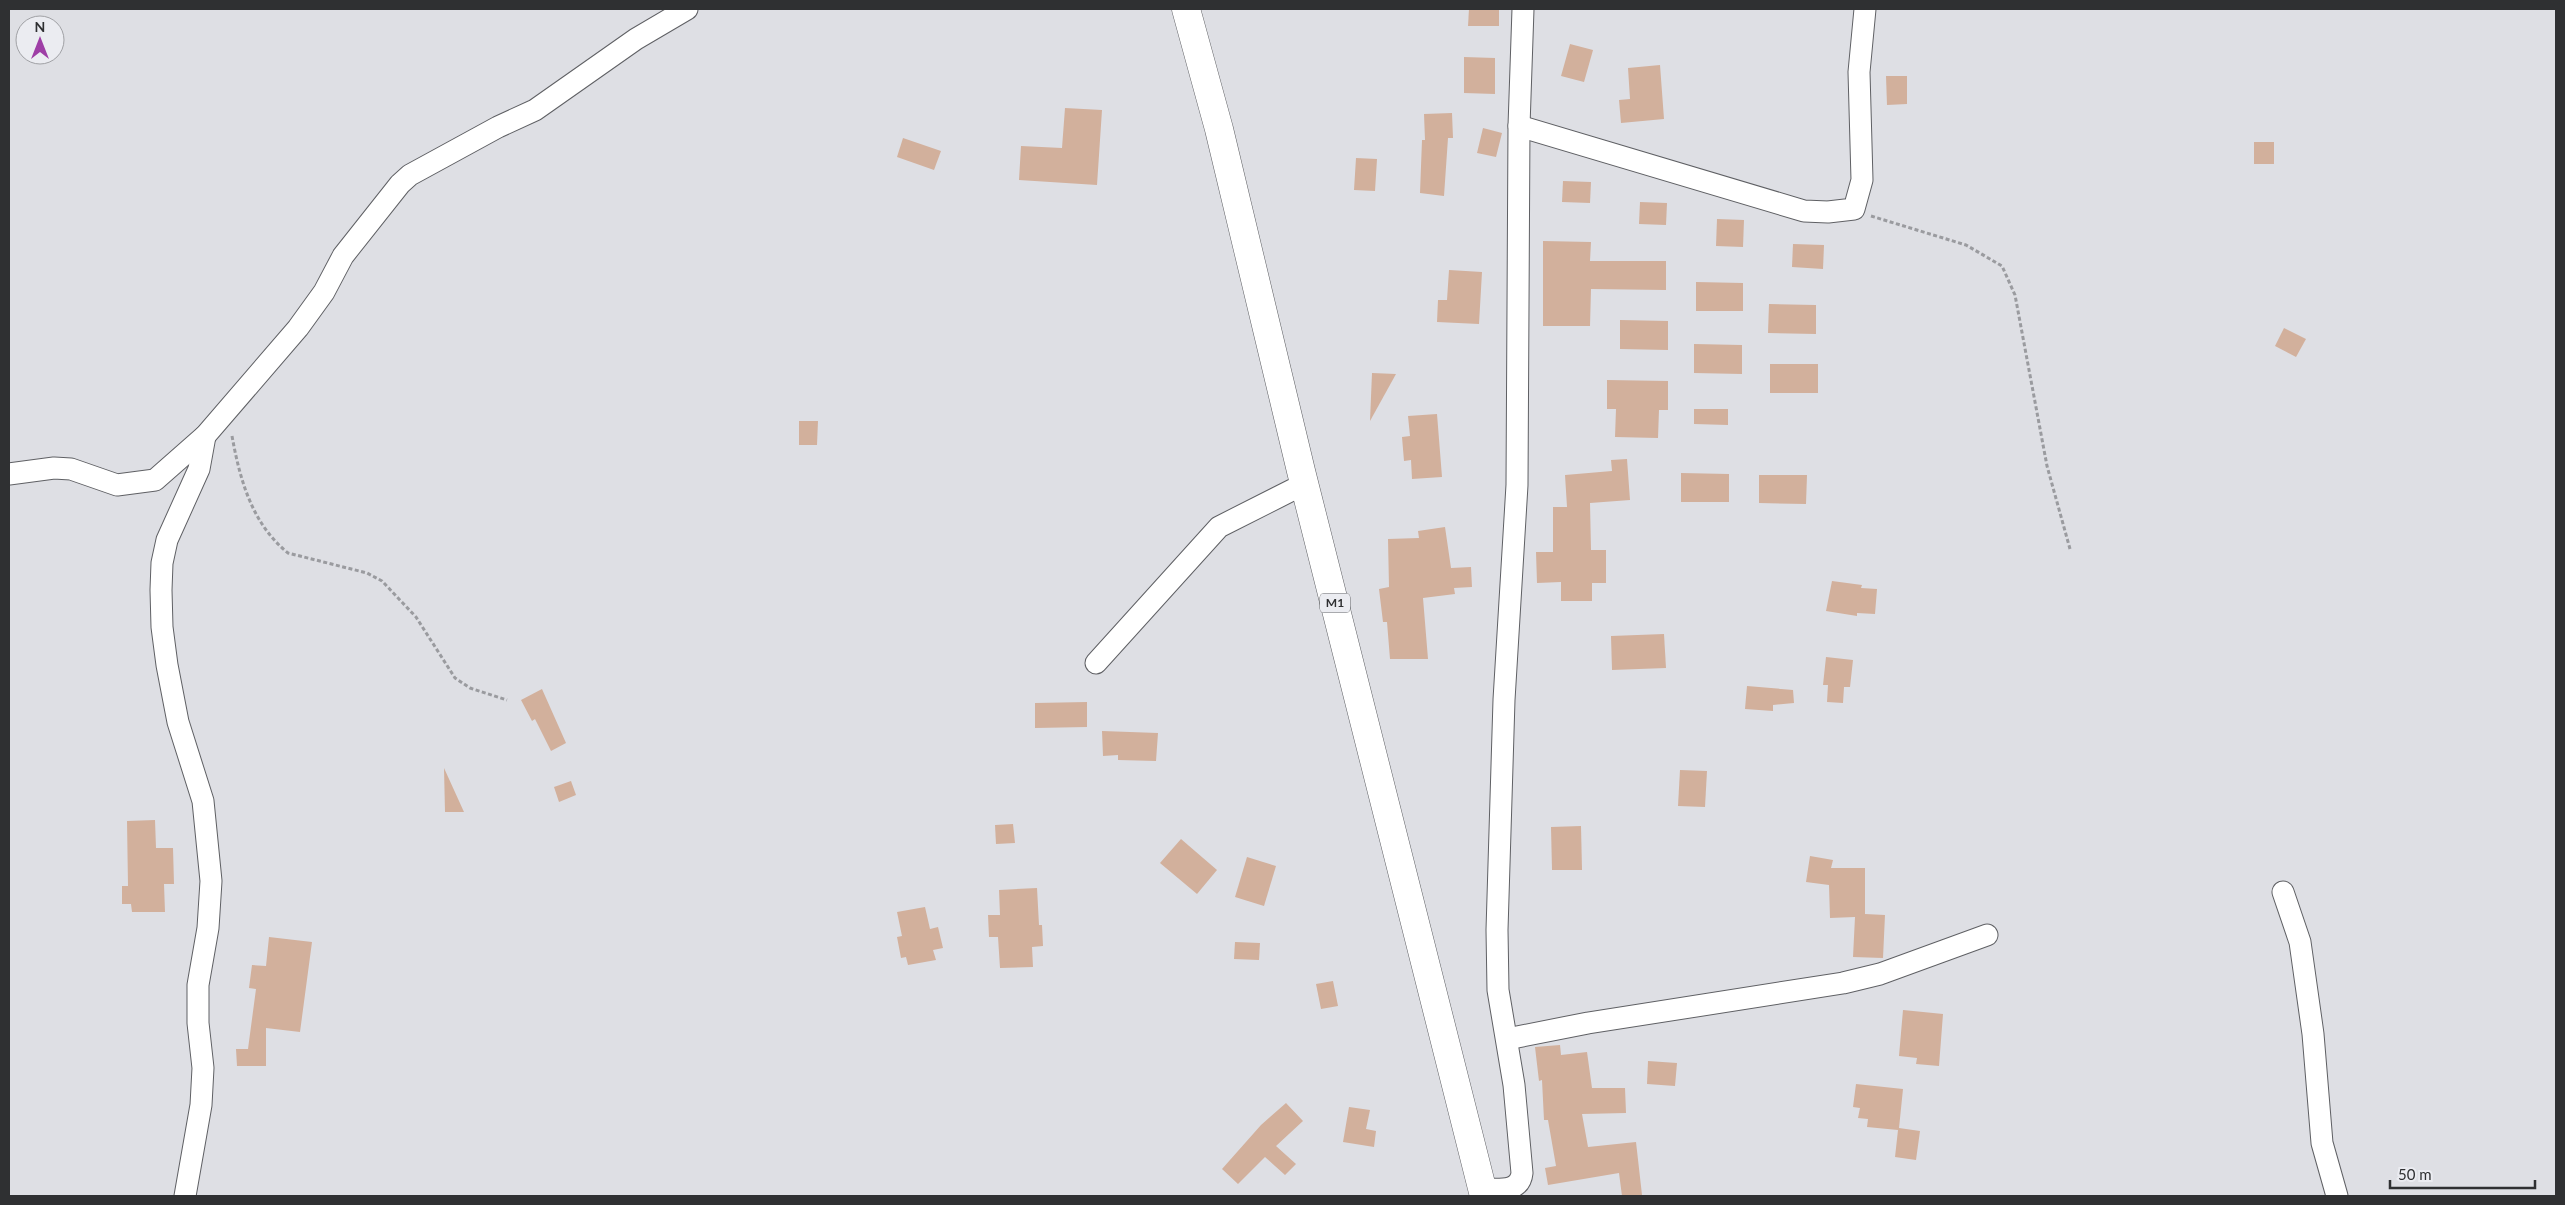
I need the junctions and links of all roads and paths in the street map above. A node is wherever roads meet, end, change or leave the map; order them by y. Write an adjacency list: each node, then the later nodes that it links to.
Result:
1 (687, 9): 7 (street)
2 (1186, 9): 10 (highway, M1)
3 (1523, 9): 5 (street)
4 (1865, 9): 6 (street)
5 (1519, 126): 6 (street); 16 (street)
6 (1854, 209): 11 (path)
7 (227, 411): 8 (street); 13 (path)
8 (205, 436): 9 (street); 18 (street)
9 (9, 474)
10 (1304, 484): 12 (street); 17 (highway, M1)
11 (2070, 549)
12 (1096, 664)
13 (508, 700)
14 (2283, 892): 19 (street)
15 (1987, 935): 16 (street)
16 (1507, 1039): 17 (street)
17 (1483, 1193)
18 (185, 1196)
19 (2337, 1196)

